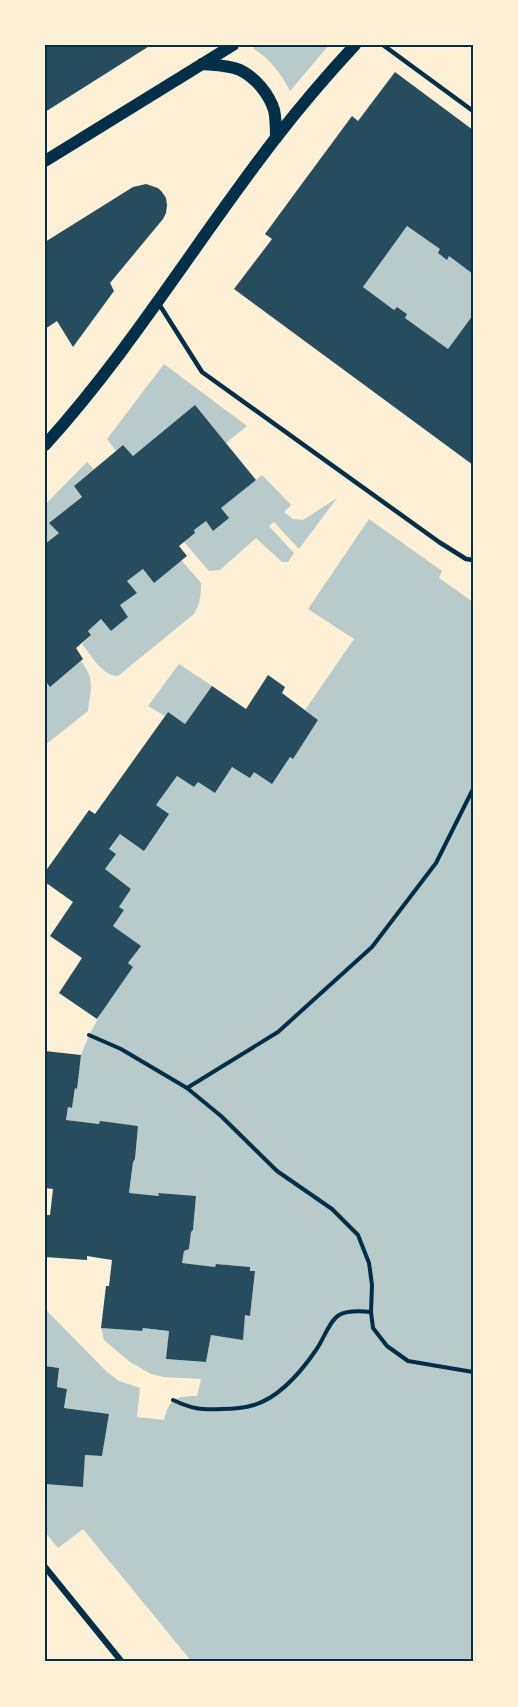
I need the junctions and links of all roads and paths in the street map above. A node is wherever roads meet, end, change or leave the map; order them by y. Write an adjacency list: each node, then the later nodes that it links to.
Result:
1 (233, 45): 4 (main road)
2 (355, 45): 6 (main road)
3 (383, 45): 5 (lane)
4 (202, 64): 6 (main road); 7 (main road)
5 (473, 111)
6 (276, 138): 8 (main road)
7 (45, 161)
8 (157, 302): 9 (main road); 10 (lane)
9 (45, 444)
10 (473, 560)
11 (473, 789): 13 (path)
12 (89, 1035): 13 (path)
13 (187, 1088): 14 (path)
14 (371, 1312): 15 (path); 16 (path)
15 (473, 1372)
16 (173, 1400)
17 (45, 1567): 18 (street)
18 (123, 1662)

